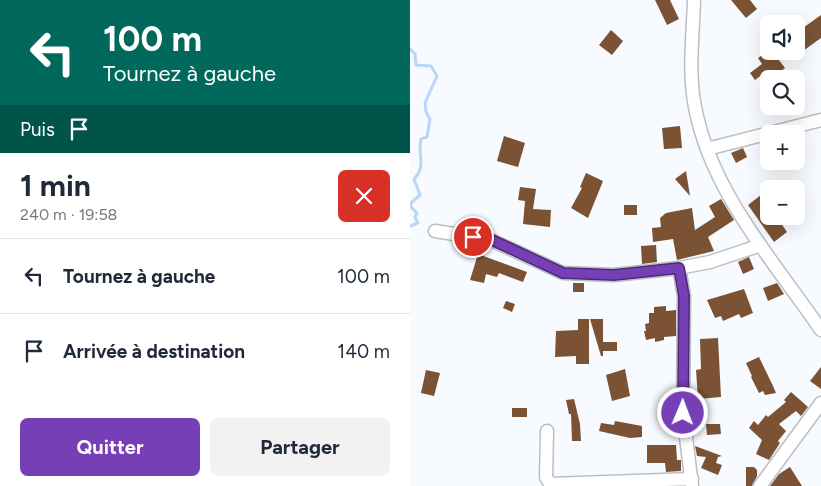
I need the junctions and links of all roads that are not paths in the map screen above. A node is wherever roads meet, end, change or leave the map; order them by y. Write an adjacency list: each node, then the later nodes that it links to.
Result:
1 (694, 0): 3 (street)
2 (821, 120): 3 (street)
3 (707, 150): 5 (street)
4 (435, 231): 6 (street)
5 (758, 246): 6 (street); 7 (street)
6 (679, 268): 10 (street)
7 (821, 330)
8 (821, 403): 12 (street)
9 (547, 431): 11 (street)
10 (692, 482): 11 (street)
11 (584, 484)
12 (760, 486)

